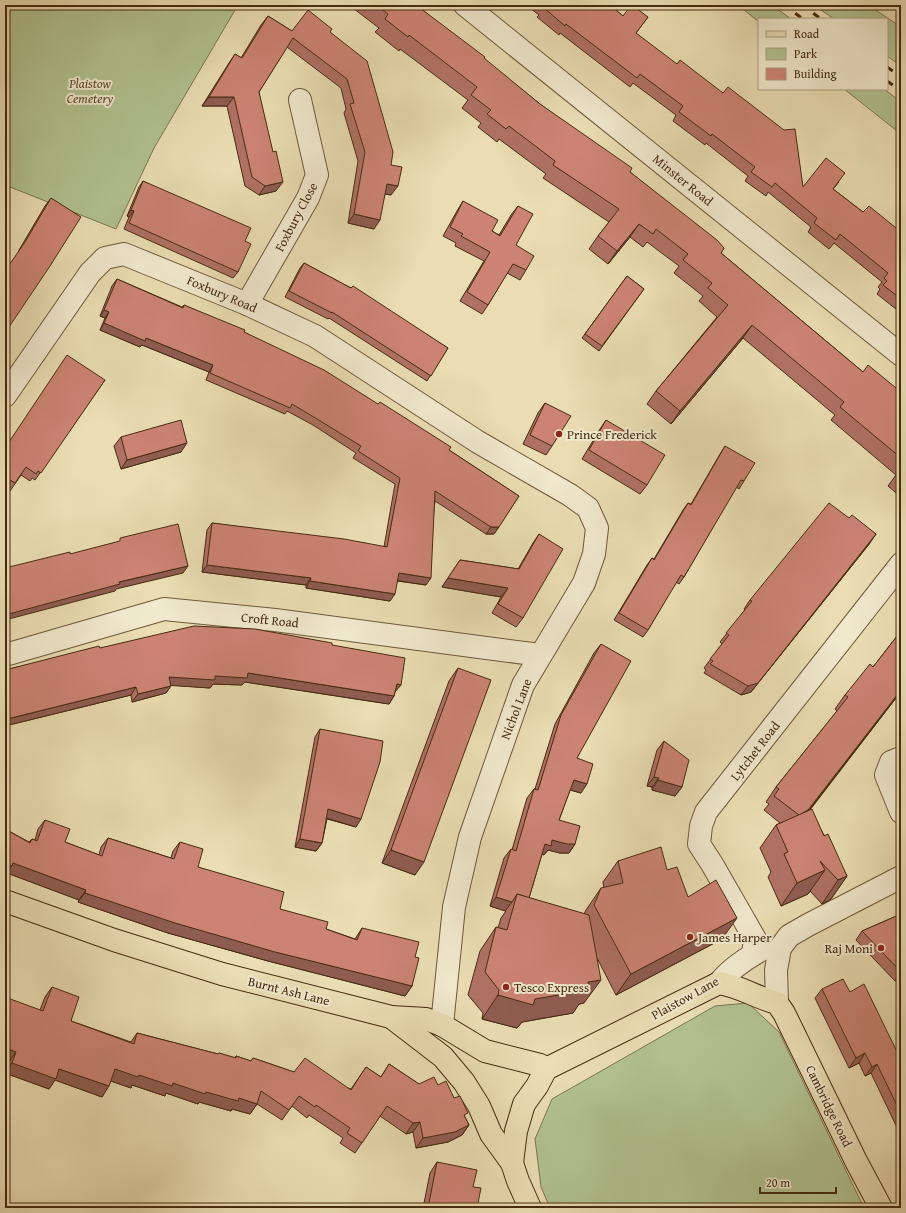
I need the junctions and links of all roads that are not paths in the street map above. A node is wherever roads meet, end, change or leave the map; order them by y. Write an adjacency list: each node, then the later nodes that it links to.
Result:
1 (465, 5): 4 (street, Minster Road)
2 (300, 100): 3 (street, Foxbury Close)
3 (247, 304): 5 (street, Foxbury Road); 6 (street, Foxbury Road)
4 (901, 355)
5 (5, 396)
6 (478, 442): 9 (street, Nichol Lane)
7 (901, 564): 15 (street, Lytchet Road)
8 (5, 654): 9 (street, Croft Road)
9 (540, 655): 19 (street, Nichol Lane)
10 (901, 758): 11 (street)
11 (901, 812)
12 (901, 876): 14 (street)
13 (5, 901): 18 (main road, Burnt Ash Lane)
14 (780, 948): 15 (street, Plaistow Lane); 17 (street, Cambridge Road)
15 (753, 954): 16 (street, Plaistow Lane)
16 (719, 983): 17 (main road); 20 (main road, Plaistow Lane)
17 (778, 1003): 24 (main road, Cambridge Road)
18 (391, 1017): 19 (main road); 21 (main road, Burnt Ash Lane)
19 (442, 1025): 20 (main road)
20 (546, 1069): 21 (main road)
21 (515, 1172): 22 (street); 23 (main road, Burnt Ash Lane)
22 (521, 1208)
23 (530, 1208)
24 (881, 1208)

